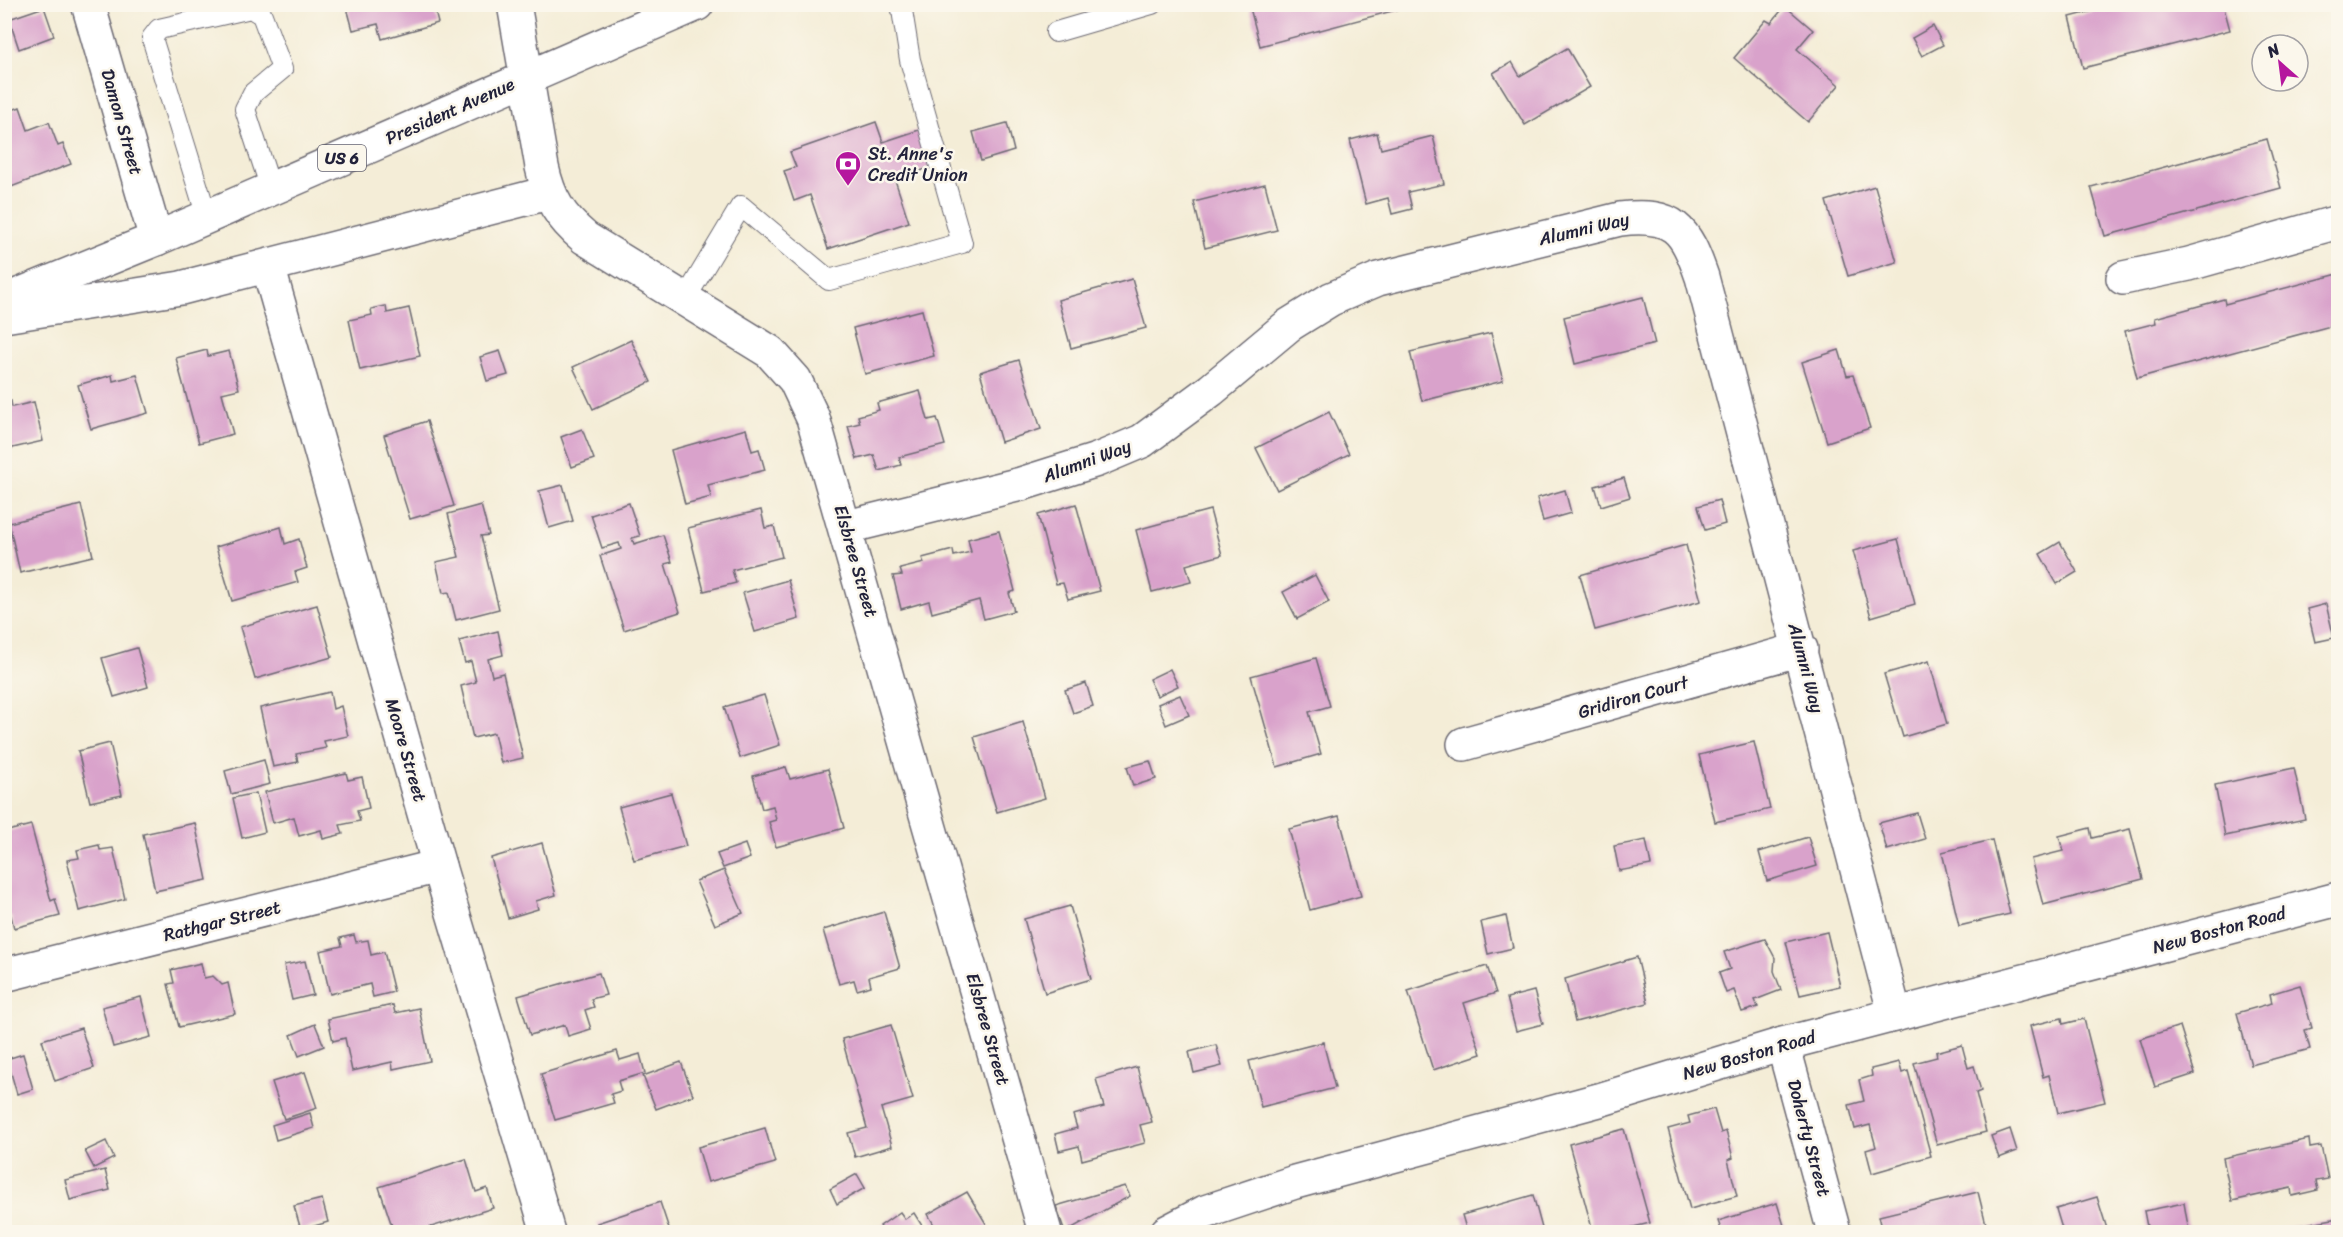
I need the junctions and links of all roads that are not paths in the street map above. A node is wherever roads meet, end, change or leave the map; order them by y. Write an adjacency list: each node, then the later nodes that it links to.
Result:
1 (88, 4): 12 (street, Damon Street)
2 (514, 4): 7 (street, Elsbree Street)
3 (697, 4): 7 (street, President Avenue / US 6)
4 (901, 4): 16 (lane)
5 (1152, 4): 6 (lane)
6 (1056, 32)
7 (528, 77): 8 (street, President Avenue / US 6); 9 (street, Elsbree Street)
8 (271, 189): 10 (street, President Avenue / US 6); 10 (lane)
9 (548, 193): 13 (street); 16 (street, Elsbree Street)
10 (207, 217): 12 (street, President Avenue / US 6)
11 (2338, 222): 14 (street)
12 (156, 239): 15 (street, President Avenue / US 6)
13 (268, 266): 17 (street); 21 (street, Moore Street)
14 (2123, 278)
15 (4, 301)
16 (684, 301): 18 (street, Elsbree Street)
17 (4, 316)
18 (846, 527): 19 (street, Alumni Way); 28 (street, Elsbree Street)
19 (1801, 649): 20 (street, Gridiron Court); 24 (street, Alumni Way)
20 (1464, 744)
21 (439, 866): 23 (street, Rathgar Street); 27 (street, Moore Street)
22 (2338, 899): 24 (street, New Boston Road)
23 (4, 975)
24 (1895, 1015): 25 (street, New Boston Road)
25 (1783, 1044): 26 (street, New Boston Road); 29 (street, Doherty Street)
26 (1170, 1232)
27 (548, 1233)
28 (1045, 1233)
29 (1834, 1233)

